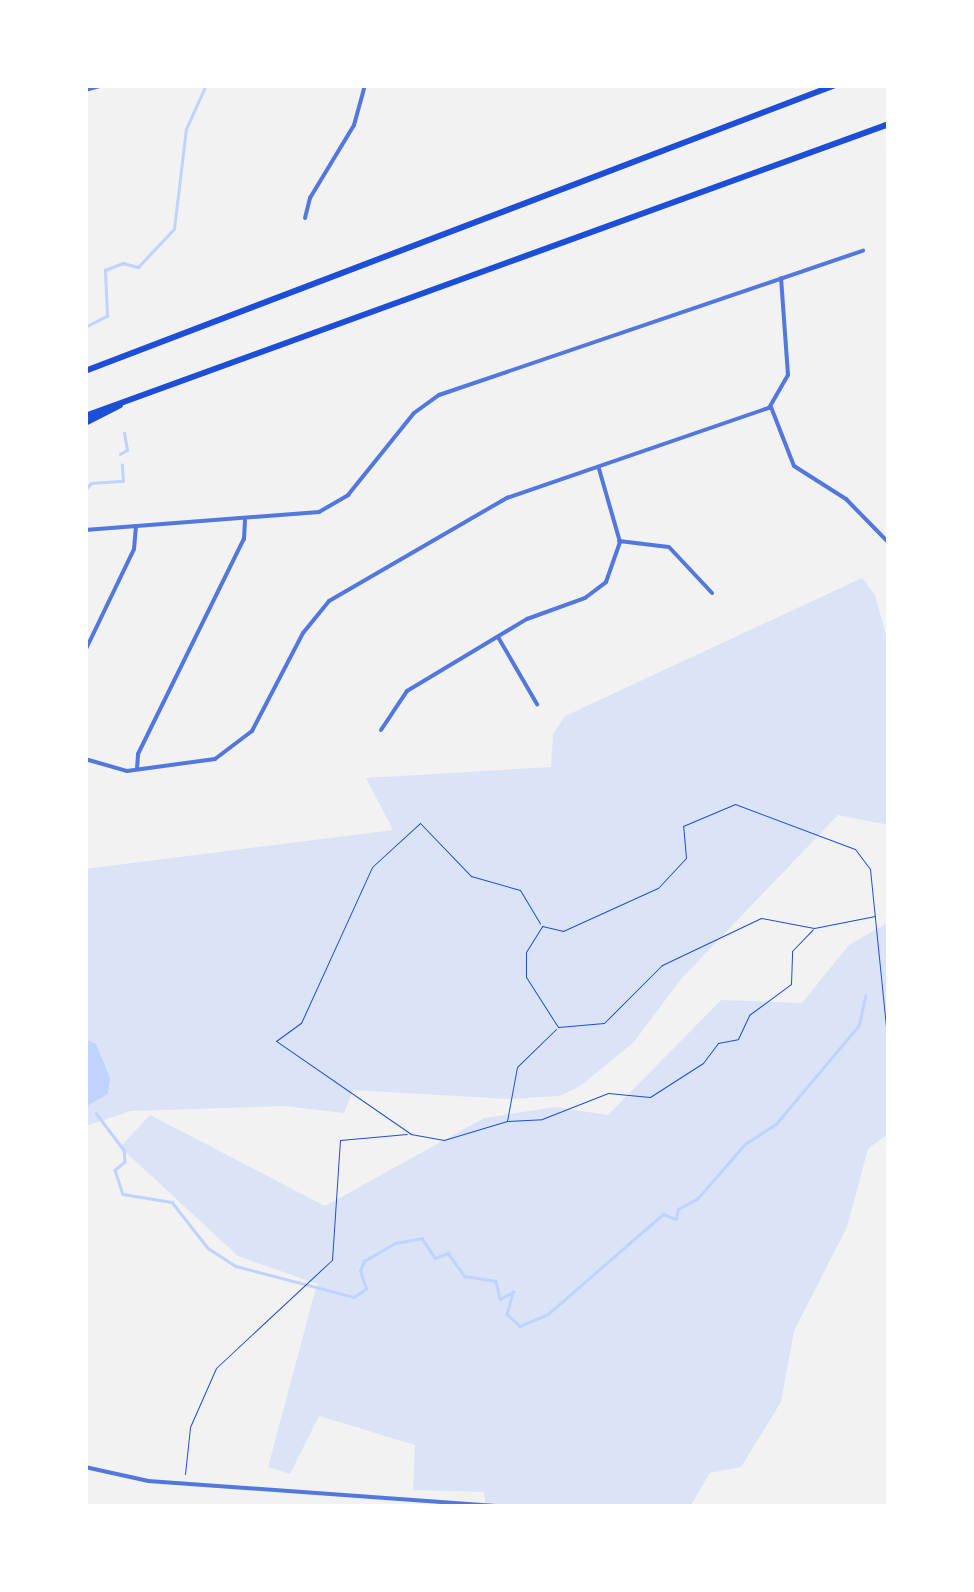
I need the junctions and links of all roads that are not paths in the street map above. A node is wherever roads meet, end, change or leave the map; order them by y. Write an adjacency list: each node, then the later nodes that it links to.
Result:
1 (104, 85): 4 (street)
2 (366, 85): 6 (street)
3 (834, 85): 9 (highway)
4 (85, 90)
5 (889, 124): 11 (highway)
6 (305, 218)
7 (862, 251): 8 (street)
8 (781, 278): 10 (street); 13 (street)
9 (85, 371)
10 (771, 407): 12 (street); 17 (street)
11 (85, 419)
12 (598, 467): 16 (street); 24 (street)
13 (245, 520): 14 (street); 24 (street)
14 (136, 526): 15 (street); 20 (street)
15 (85, 530)
16 (620, 540): 18 (street); 19 (street)
17 (889, 542)
18 (712, 592)
19 (498, 637): 21 (street); 22 (street)
20 (85, 651)
21 (537, 704)
22 (382, 730)
23 (85, 759): 24 (street)
24 (137, 771)
25 (85, 1467): 26 (street)
26 (420, 1499): 27 (street); 28 (street)
27 (420, 1507)
28 (510, 1507)

